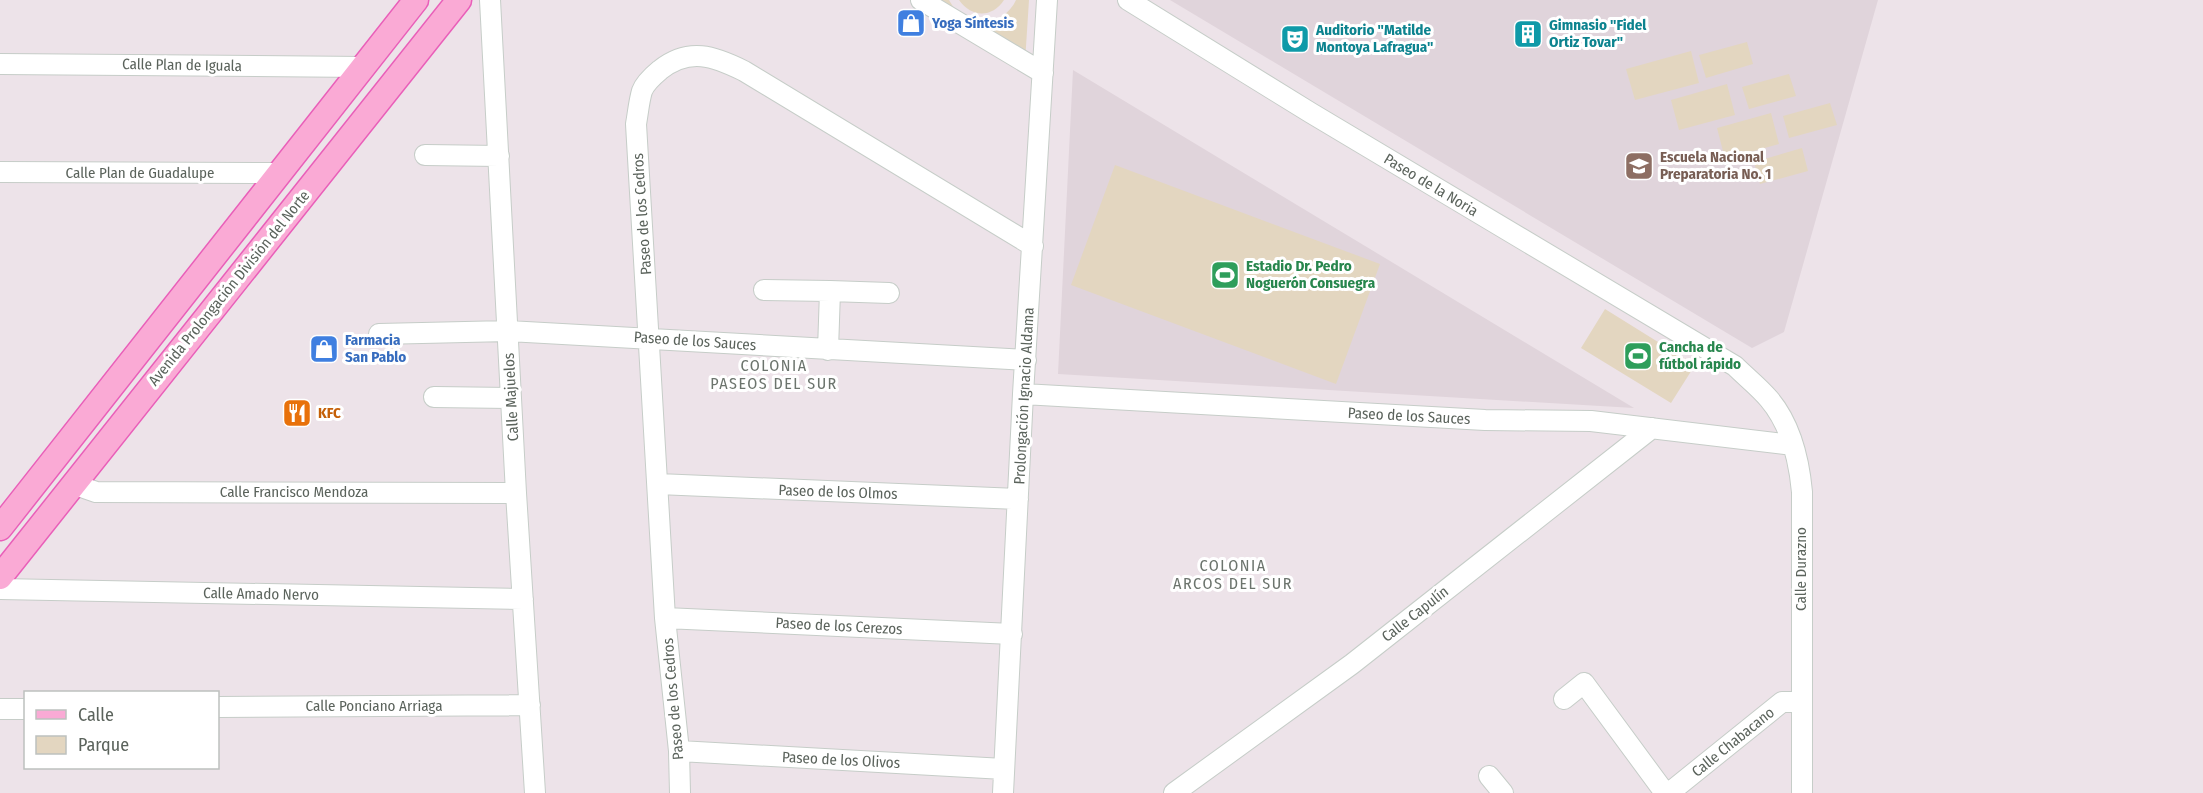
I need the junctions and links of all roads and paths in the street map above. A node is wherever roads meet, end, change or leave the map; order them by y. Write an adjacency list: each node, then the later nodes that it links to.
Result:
1 (416, 0): 8 (main road, Avenida Prolongación División del Norte)
2 (459, 0): 29 (main road, Avenida Prolongación División del Norte)
3 (921, 0): 9 (street)
4 (1047, 0): 9 (street, Prolongación Ignacio Aldama)
5 (1128, 0): 23 (street, Paseo de la Noria)
6 (494, 5): 11 (street, Calle Majuelos)
7 (0, 64): 8 (street, Calle Plan de Iguala)
8 (364, 67): 13 (main road, Avenida Prolongación División del Norte)
9 (1043, 73): 14 (street, Prolongación Ignacio Aldama)
10 (425, 155): 11 (street)
11 (498, 156): 18 (street, Calle Majuelos)
12 (0, 172): 13 (street, Calle Plan de Guadalupe)
13 (280, 173): 33 (main road, Avenida Prolongación División del Norte)
14 (1033, 246): 20 (street, Paseo de los Cedros); 22 (street, Prolongación Ignacio Aldama)
15 (764, 290): 16 (street)
16 (830, 291): 17 (street); 21 (street)
17 (889, 293)
18 (508, 331): 19 (street, Paseo de los Sauces); 20 (street, Paseo de los Sauces); 26 (street, Calle Majuelos)
19 (379, 334)
20 (650, 338): 21 (street, Paseo de los Sauces); 30 (street, Paseo de los Cedros)
21 (828, 350): 22 (street, Paseo de los Sauces)
22 (1026, 360): 24 (street, Prolongación Ignacio Aldama)
23 (1735, 366): 28 (street, Calle Durazno)
24 (1023, 394): 27 (street, Paseo de los Sauces); 32 (street, Prolongación Ignacio Aldama)
25 (435, 397): 26 (street)
26 (511, 398): 31 (street, Calle Majuelos)
27 (1652, 428): 28 (street, Paseo de los Sauces); 51 (street, Calle Capulín)
28 (1793, 445): 40 (street, Calle Durazno)
29 (73, 484): 31 (street, Calle Francisco Mendoza); 34 (main road, Avenida Prolongación División del Norte)
30 (658, 484): 32 (street, Paseo de los Olmos); 37 (street, Paseo de los Cedros)
31 (516, 493): 36 (street, Calle Majuelos)
32 (1018, 499): 38 (street, Prolongación Ignacio Aldama)
33 (2, 518)
34 (0, 577)
35 (0, 589): 36 (street, Calle Amado Nervo)
36 (523, 599): 41 (street, Calle Majuelos)
37 (665, 618): 38 (street, Paseo de los Cerezos); 45 (street, Paseo de los Cedros)
38 (1012, 634): 46 (street, Prolongación Ignacio Aldama)
39 (1564, 699): 53 (street)
40 (1801, 702): 53 (street, Calle Chabacano); 54 (street, Calle Durazno)
41 (530, 705): 42 (street, Calle Ponciano Arriaga); 48 (street, Calle Majuelos)
42 (219, 707)
43 (0, 709): 44 (street)
44 (24, 709)
45 (679, 751): 46 (street, Paseo de los Olivos); 49 (street, Paseo de los Cedros)
46 (1004, 769): 50 (street, Prolongación Ignacio Aldama)
47 (1489, 776): 52 (street)
48 (535, 793)
49 (680, 793)
50 (1003, 793)
51 (1174, 793)
52 (1503, 793)
53 (1667, 793)
54 (1802, 793)

